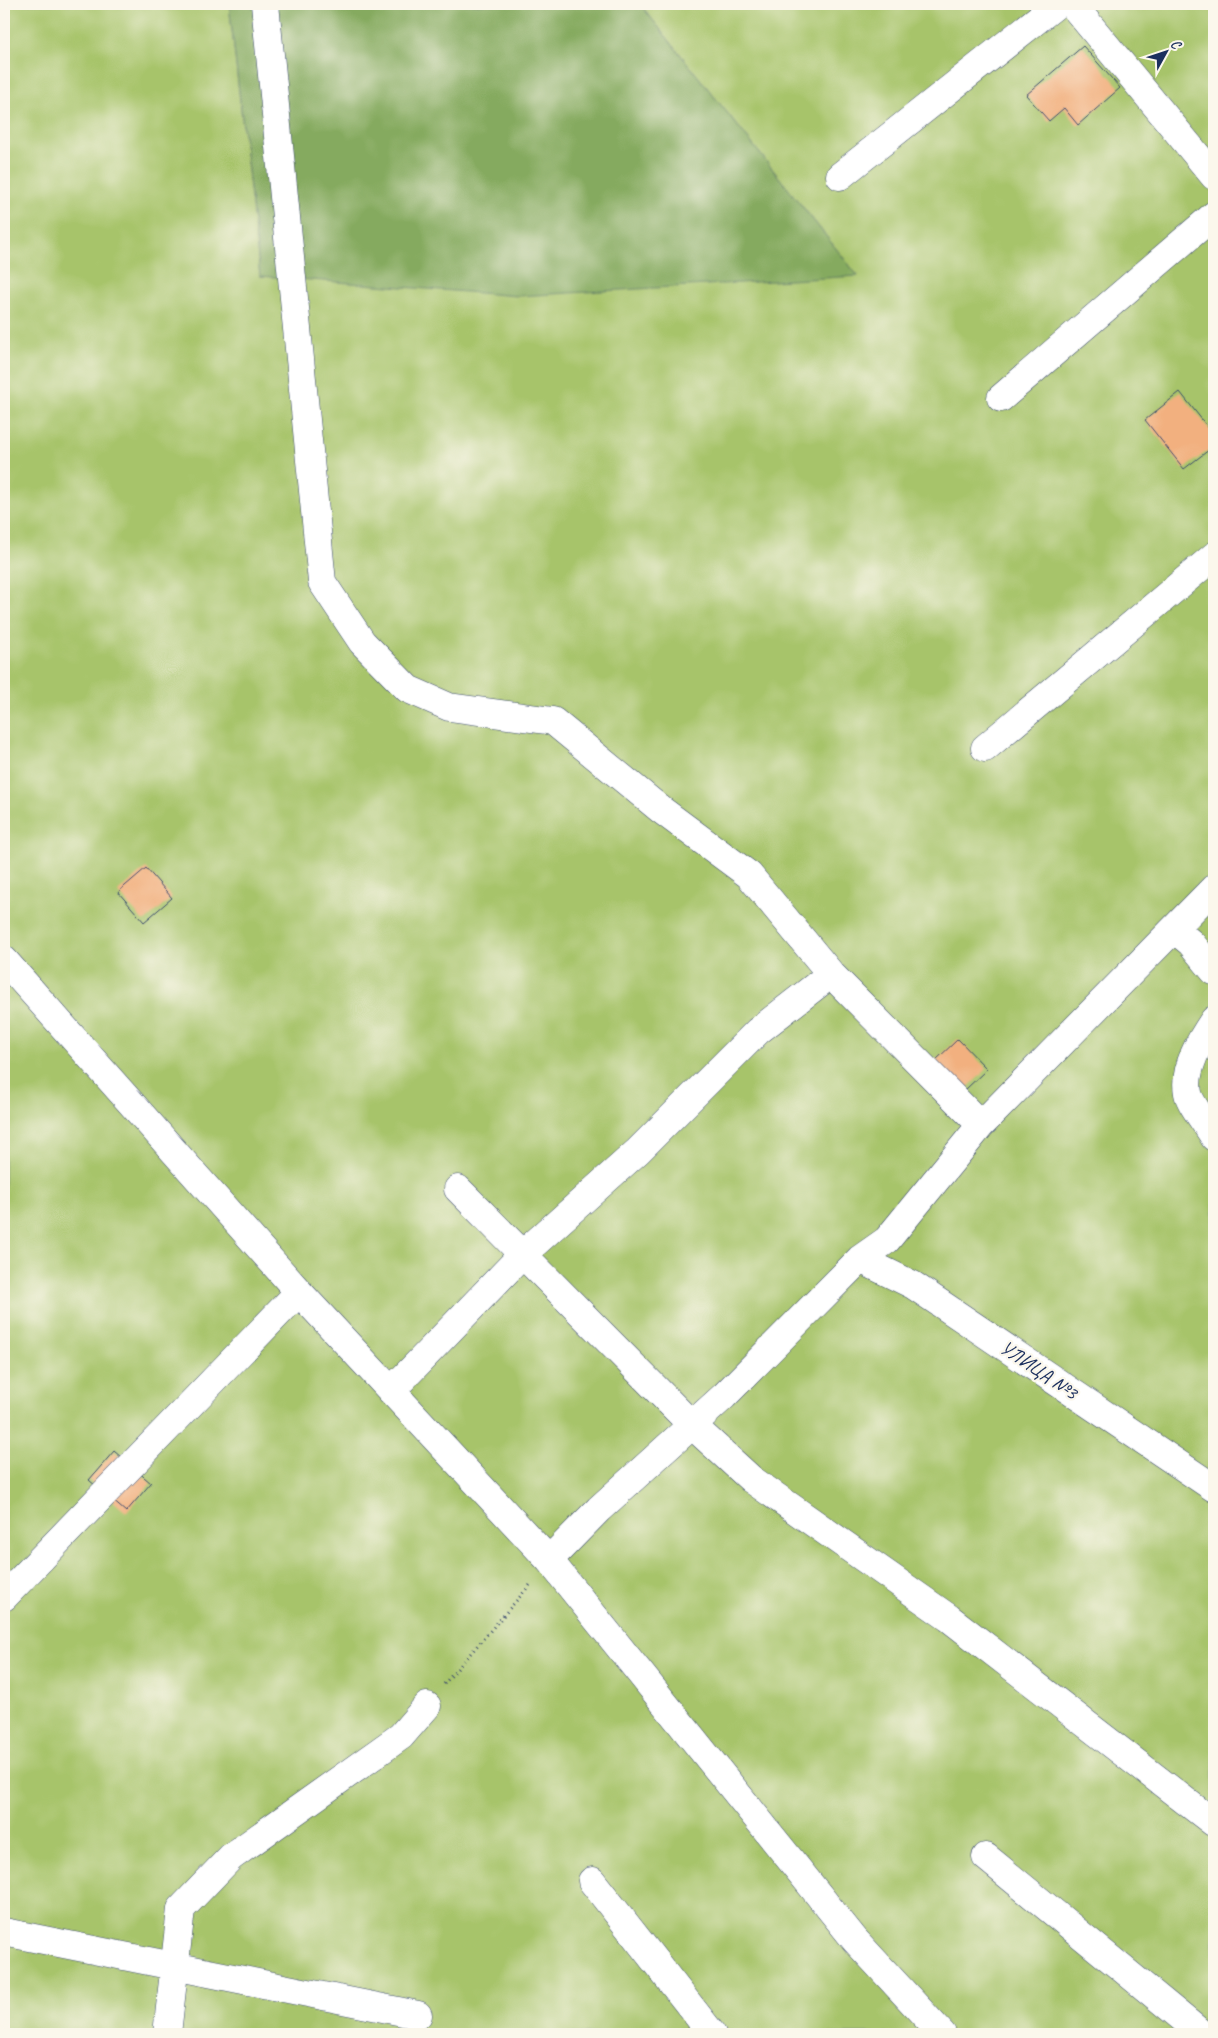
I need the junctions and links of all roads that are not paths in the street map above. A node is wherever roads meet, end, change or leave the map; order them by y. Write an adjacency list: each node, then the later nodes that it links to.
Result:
1 (265, 4): 14 (street)
2 (1057, 4): 4 (street)
3 (1072, 4): 5 (street)
4 (840, 176)
5 (1214, 176)
6 (1214, 215): 7 (street)
7 (1001, 398)
8 (1214, 556): 9 (street)
9 (985, 748)
10 (1214, 888): 11 (street)
11 (1174, 929): 13 (street); 16 (street)
12 (4, 960): 21 (street)
13 (1214, 971)
14 (831, 974): 16 (street); 19 (street)
15 (1214, 1020): 17 (street)
16 (981, 1125): 20 (street)
17 (1214, 1137)
18 (458, 1189): 19 (street)
19 (524, 1254): 22 (street); 23 (street)
20 (860, 1259): 23 (street); 24 (street, УЛИЦА №3)
21 (299, 1292): 22 (street); 26 (street)
22 (391, 1391): 25 (street)
23 (692, 1425): 25 (street); 28 (street)
24 (1214, 1488)
25 (549, 1560): 36 (street)
26 (4, 1597)
27 (427, 1706): 32 (street)
28 (1214, 1823)
29 (986, 1856): 37 (street)
30 (592, 1881): 35 (street)
31 (4, 1932): 32 (street)
32 (174, 1966): 33 (street); 34 (street)
33 (418, 2015)
34 (167, 2034)
35 (712, 2034)
36 (942, 2034)
37 (1202, 2034)

